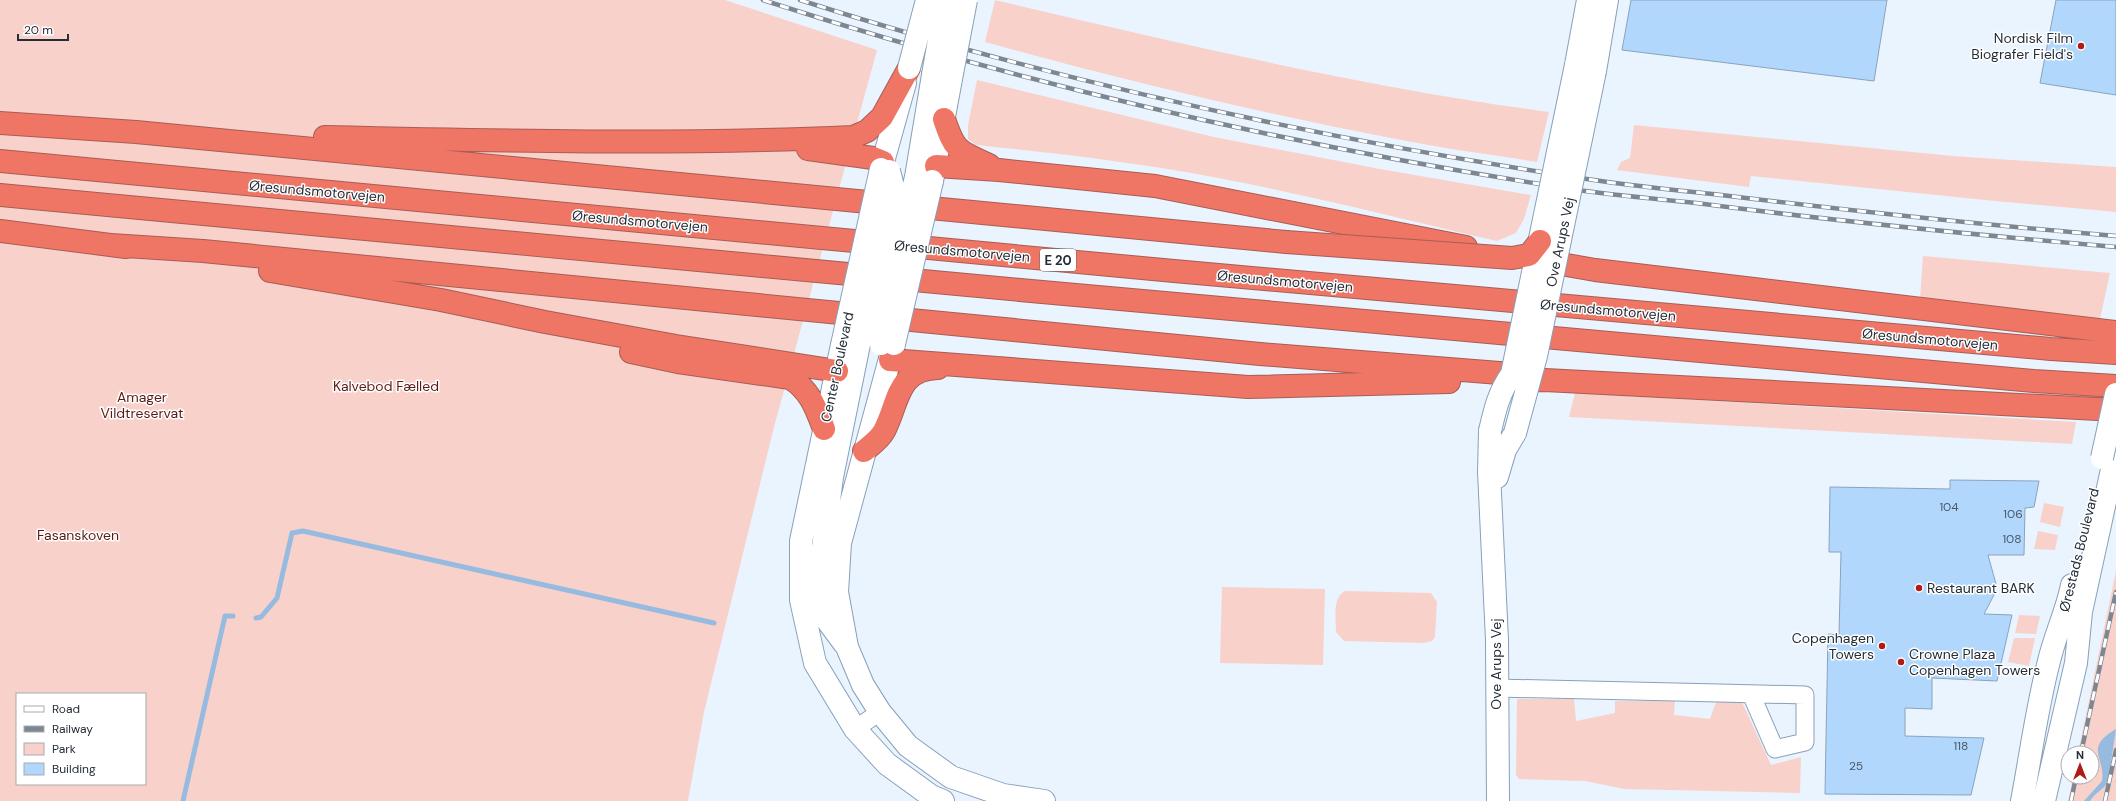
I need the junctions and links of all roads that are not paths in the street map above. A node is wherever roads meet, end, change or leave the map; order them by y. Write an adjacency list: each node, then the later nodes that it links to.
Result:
1 (927, 0): 6 (street, Center Boulevard, bridge)
2 (946, 0): 8 (street, bridge)
3 (966, 0): 8 (street, bridge)
4 (1588, 0): 7 (street, Ove Arups Vej)
5 (1607, 0): 7 (street, Ove Arups Vej)
6 (909, 68): 12 (highway); 14 (street, Center Boulevard)
7 (1585, 68): 19 (street, Ove Arups Vej, bridge); 25 (street, Ove Arups Vej, bridge)
8 (942, 77): 9 (street); 16 (street)
9 (944, 120): 15 (highway); 16 (street)
10 (0, 123): 11 (highway)
11 (136, 132): 12 (highway); 19 (highway, bridge)
12 (756, 141): 14 (highway)
13 (0, 161): 24 (highway, Øresundsmotorvejen / E 20)
14 (884, 167): 16 (street); 27 (street, Center Boulevard, bridge)
15 (999, 170): 16 (highway); 22 (highway)
16 (926, 172): 23 (street, bridge)
17 (0, 196): 29 (highway)
18 (0, 231): 20 (highway)
19 (1540, 241): 28 (street, Ove Arups Vej, bridge)
20 (111, 245): 21 (highway); 28 (highway)
21 (545, 322): 27 (highway); 32 (highway)
22 (2116, 332)
23 (888, 349): 26 (highway); 27 (street); 33 (street)
24 (2116, 353)
25 (1536, 356): 28 (highway); 35 (street, Ove Arups Vej, bridge)
26 (984, 368): 31 (highway); 33 (highway)
27 (846, 371): 32 (street, Center Boulevard); 36 (street)
28 (1512, 374): 35 (street, Ove Arups Vej, bridge)
29 (2116, 386)
30 (2116, 394): 34 (street, Ørestads Boulevard, bridge)
31 (2116, 410)
32 (824, 429): 40 (street, Center Boulevard)
33 (864, 451): 36 (street)
34 (2111, 456): 44 (street, Ørestads Boulevard); 45 (street, Ørestads Boulevard)
35 (1492, 526): 37 (street, Ove Arups Vej)
36 (847, 647): 39 (street)
37 (1497, 688): 38 (street); 43 (street, Ove Arups Vej)
38 (1751, 694)
39 (880, 712): 40 (street); 42 (street)
40 (855, 729): 41 (street, Center Boulevard)
41 (942, 801)
42 (1044, 801)
43 (1498, 801)
44 (2022, 801)
45 (2044, 801)

